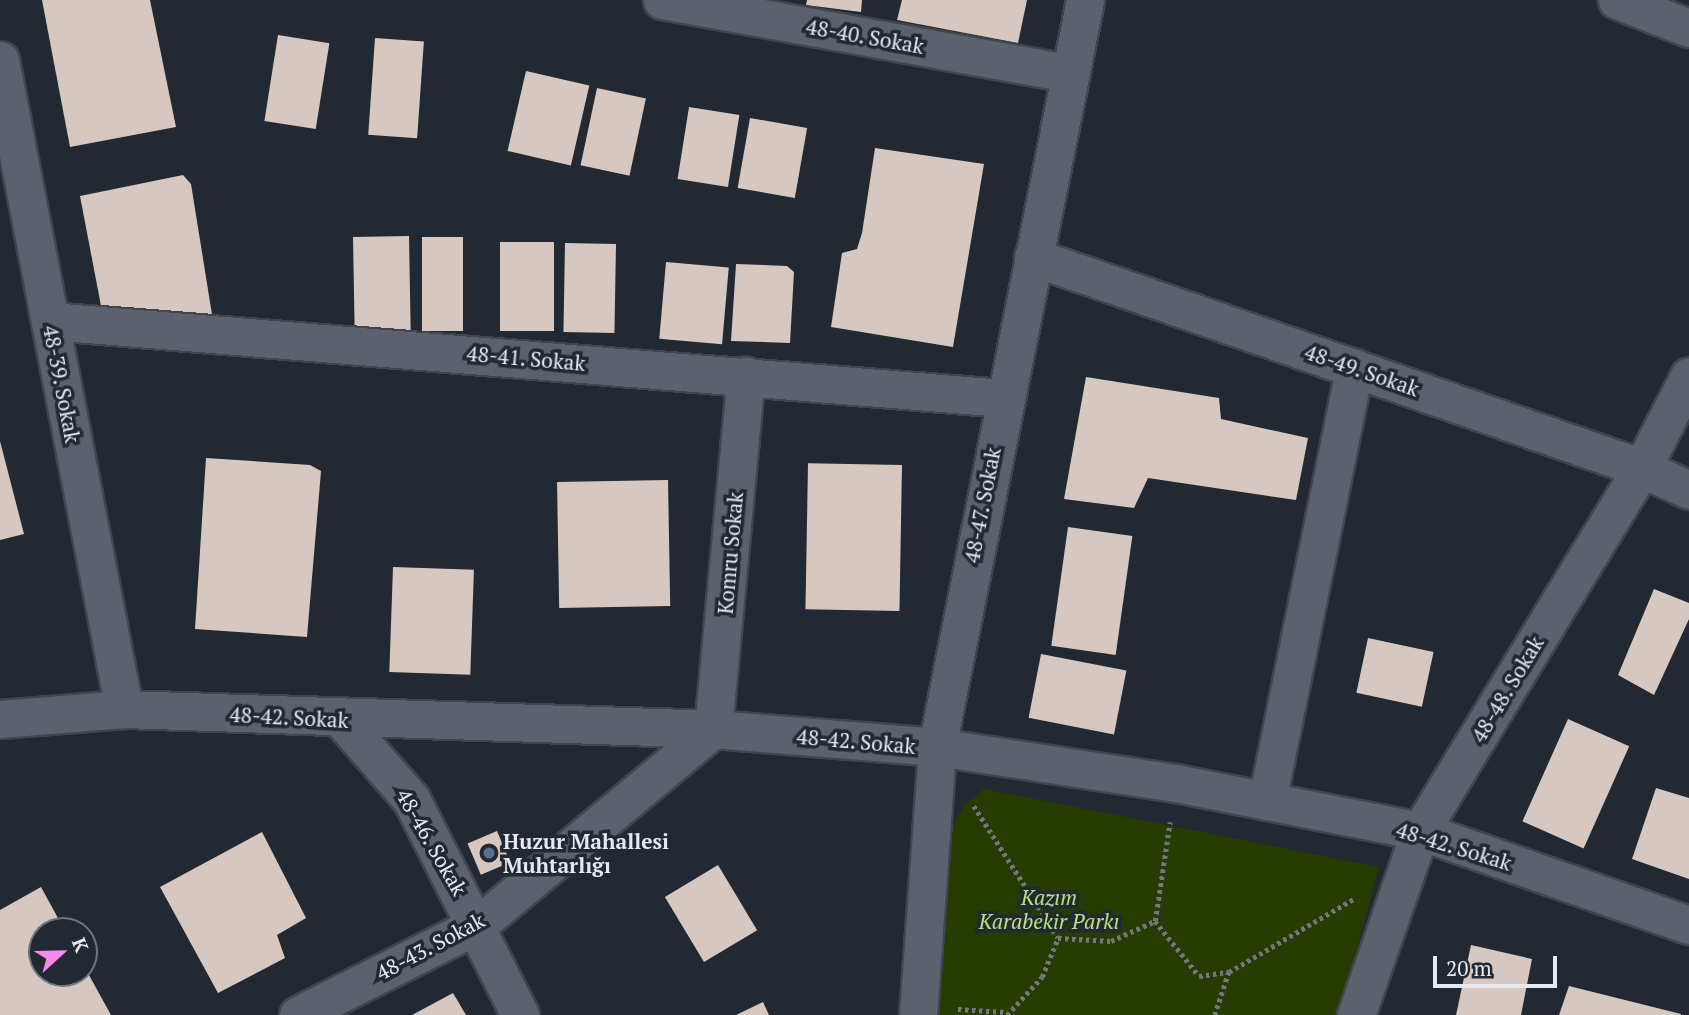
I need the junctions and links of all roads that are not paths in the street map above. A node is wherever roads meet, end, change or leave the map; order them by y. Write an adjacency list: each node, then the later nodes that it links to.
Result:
1 (662, 0): 6 (street, 48-40. Sokak)
2 (1085, 0): 6 (street, 48-47. Sokak)
3 (1617, 0): 4 (street)
4 (1689, 28)
5 (0, 60): 8 (street, 48-39. Sokak)
6 (1069, 73): 7 (street, 48-47. Sokak)
7 (1033, 257): 9 (street, 48-49. Sokak); 12 (street, 48-47. Sokak)
8 (50, 321): 10 (street, 48-41. Sokak); 15 (street, 48-39. Sokak)
9 (1354, 368): 13 (street, 48-49. Sokak); 20 (street)
10 (746, 376): 12 (street, 48-41. Sokak); 18 (street, Komru Sokak)
11 (1689, 376): 13 (street, 48-48. Sokak)
12 (1002, 398): 19 (street, 48-47. Sokak)
13 (1642, 468): 14 (street, 48-49. Sokak); 21 (street, 48-48. Sokak)
14 (1689, 489)
15 (124, 709): 16 (street, 48-42. Sokak); 17 (street, 48-42. Sokak)
16 (0, 719)
17 (342, 720): 18 (street, 48-42. Sokak); 22 (street, 48-46. Sokak)
18 (713, 729): 19 (street, 48-42. Sokak); 22 (street, 48-43. Sokak)
19 (937, 747): 20 (street, 48-42. Sokak); 24 (street, 48-47. Sokak)
20 (1267, 801): 21 (street, 48-42. Sokak)
21 (1420, 831): 23 (street, 48-42. Sokak); 27 (street, 48-48. Sokak)
22 (478, 924): 25 (street, 48-43. Sokak); 26 (street, 48-46. Sokak)
23 (1689, 925)
24 (918, 1010)
25 (298, 1015)
26 (520, 1015)
27 (1356, 1015)

